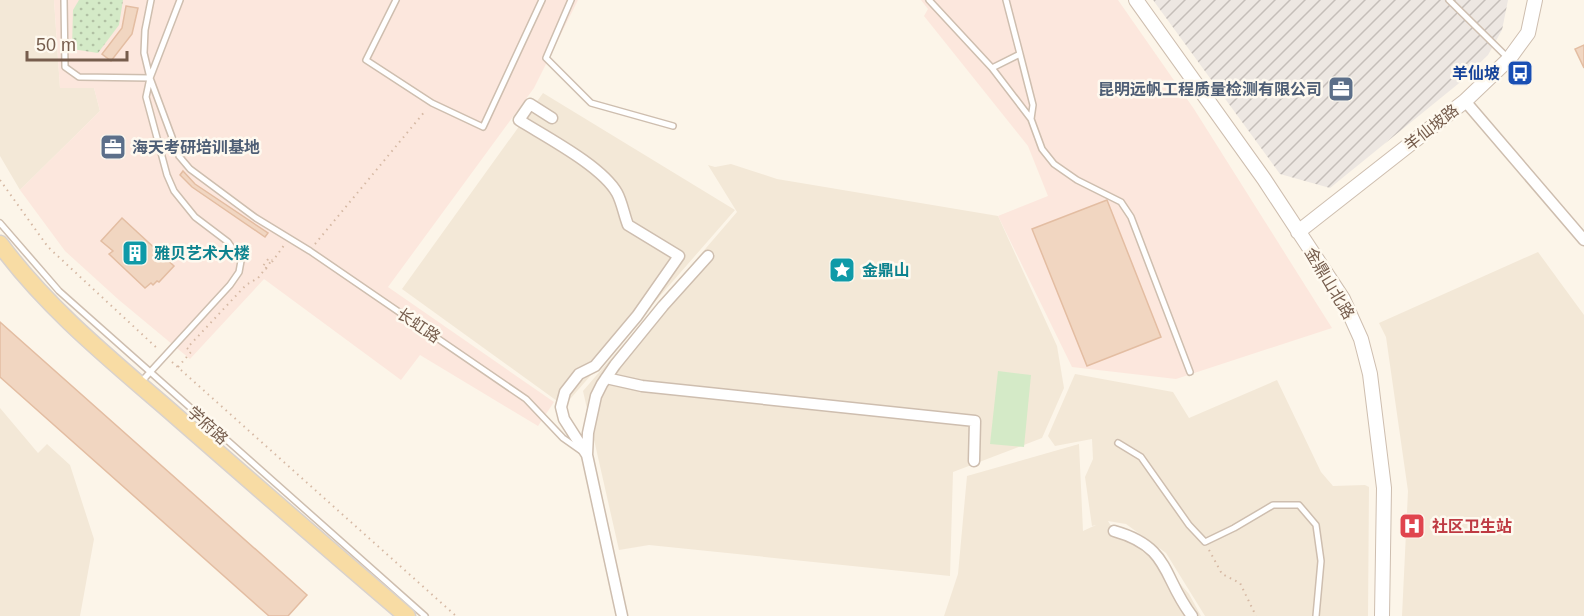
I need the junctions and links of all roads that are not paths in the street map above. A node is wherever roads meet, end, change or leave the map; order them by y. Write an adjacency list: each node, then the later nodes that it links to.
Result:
1 (63, 0): 15 (lane)
2 (151, 0): 15 (lane)
3 (180, 0): 15 (lane)
4 (396, 0): 5 (lane)
5 (542, 0)
6 (571, 0): 19 (lane)
7 (929, 0): 14 (lane)
8 (1006, 0): 12 (lane)
9 (1136, 0): 21 (street, 金鼎山北路)
10 (1449, 0): 13 (lane)
11 (1535, 0): 13 (street, 羊仙坡路)
12 (1020, 54): 14 (lane); 18 (lane)
13 (1509, 59): 16 (street, 羊仙坡路)
14 (992, 68): 18 (lane)
15 (150, 78): 26 (lane); 29 (lane, 长虹路)
16 (1465, 101): 21 (street, 羊仙坡路); 22 (street)
17 (552, 118): 29 (street)
18 (1031, 119): 25 (lane)
19 (673, 126)
20 (0, 223): 26 (lane, 学府路)
21 (1298, 232): 37 (street, 金鼎山北路)
22 (1584, 240)
23 (1, 246): 26 (main road, 学府路)
24 (708, 256): 27 (street)
25 (1190, 372)
26 (144, 378): 32 (main road, 学府路); 33 (lane, 学府路)
27 (606, 378): 29 (street); 30 (street)
28 (1118, 443): 36 (lane)
29 (586, 454): 34 (street)
30 (974, 461)
31 (1114, 531): 35 (street)
32 (407, 616)
33 (425, 616)
34 (622, 616)
35 (1192, 616)
36 (1316, 616)
37 (1382, 616)

